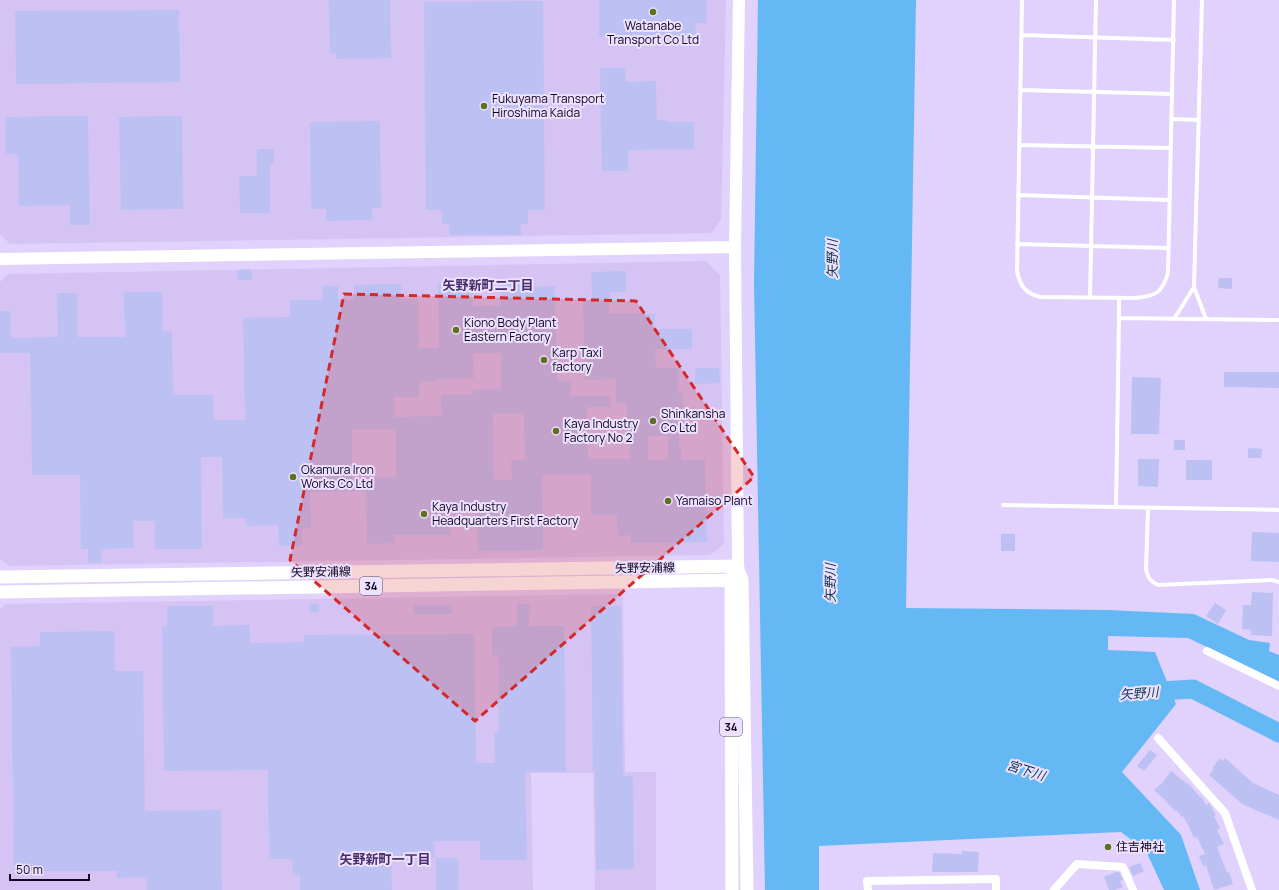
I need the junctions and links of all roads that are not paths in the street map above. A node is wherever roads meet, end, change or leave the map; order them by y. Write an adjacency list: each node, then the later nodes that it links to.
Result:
1 (739, 0): 21 (street)
2 (1022, 0): 6 (lane)
3 (1096, 0): 7 (lane)
4 (1174, 0): 8 (lane)
5 (1202, 0): 13 (lane)
6 (1022, 35): 7 (lane); 9 (lane)
7 (1095, 37): 8 (lane); 10 (lane)
8 (1174, 40): 11 (lane)
9 (1020, 90): 10 (lane); 14 (lane)
10 (1094, 92): 11 (lane); 15 (lane)
11 (1172, 94): 12 (lane)
12 (1172, 119): 13 (lane); 16 (lane)
13 (1199, 120): 25 (lane)
14 (1019, 145): 15 (lane); 17 (lane)
15 (1093, 147): 16 (lane); 18 (lane)
16 (1171, 148): 19 (lane)
17 (1018, 195): 18 (lane); 20 (lane)
18 (1092, 197): 19 (lane); 22 (lane)
19 (1170, 200): 23 (lane)
20 (1017, 244): 22 (lane); 26 (lane)
21 (735, 246): 24 (street); 36 (street)
22 (1091, 246): 23 (lane); 26 (lane)
23 (1169, 248): 27 (lane)
24 (0, 260)
25 (1194, 287): 29 (lane); 30 (lane)
26 (1090, 298): 27 (lane)
27 (1119, 298): 28 (lane)
28 (1119, 318): 29 (lane); 33 (lane)
29 (1174, 319): 30 (lane)
30 (1206, 319): 31 (lane)
31 (1279, 320)
32 (1003, 505): 33 (lane)
33 (1116, 507): 34 (lane)
34 (1148, 508): 35 (lane); 39 (lane)
35 (1279, 510)
36 (738, 566): 37 (main road, 矢野安浦線 / 34); 38 (main road, 34)
37 (0, 577)
38 (736, 580): 40 (main road, 矢野安浦線 / 34); 44 (main road, 34); 45 (main road, 34)
39 (1279, 582)
40 (0, 592)
41 (1207, 651): 42 (street)
42 (1279, 686)
43 (1158, 738): 50 (street)
44 (732, 890)
45 (747, 890)
46 (868, 890): 47 (street)
47 (996, 890)
48 (1054, 890): 49 (street)
49 (1133, 890)
50 (1252, 890)

